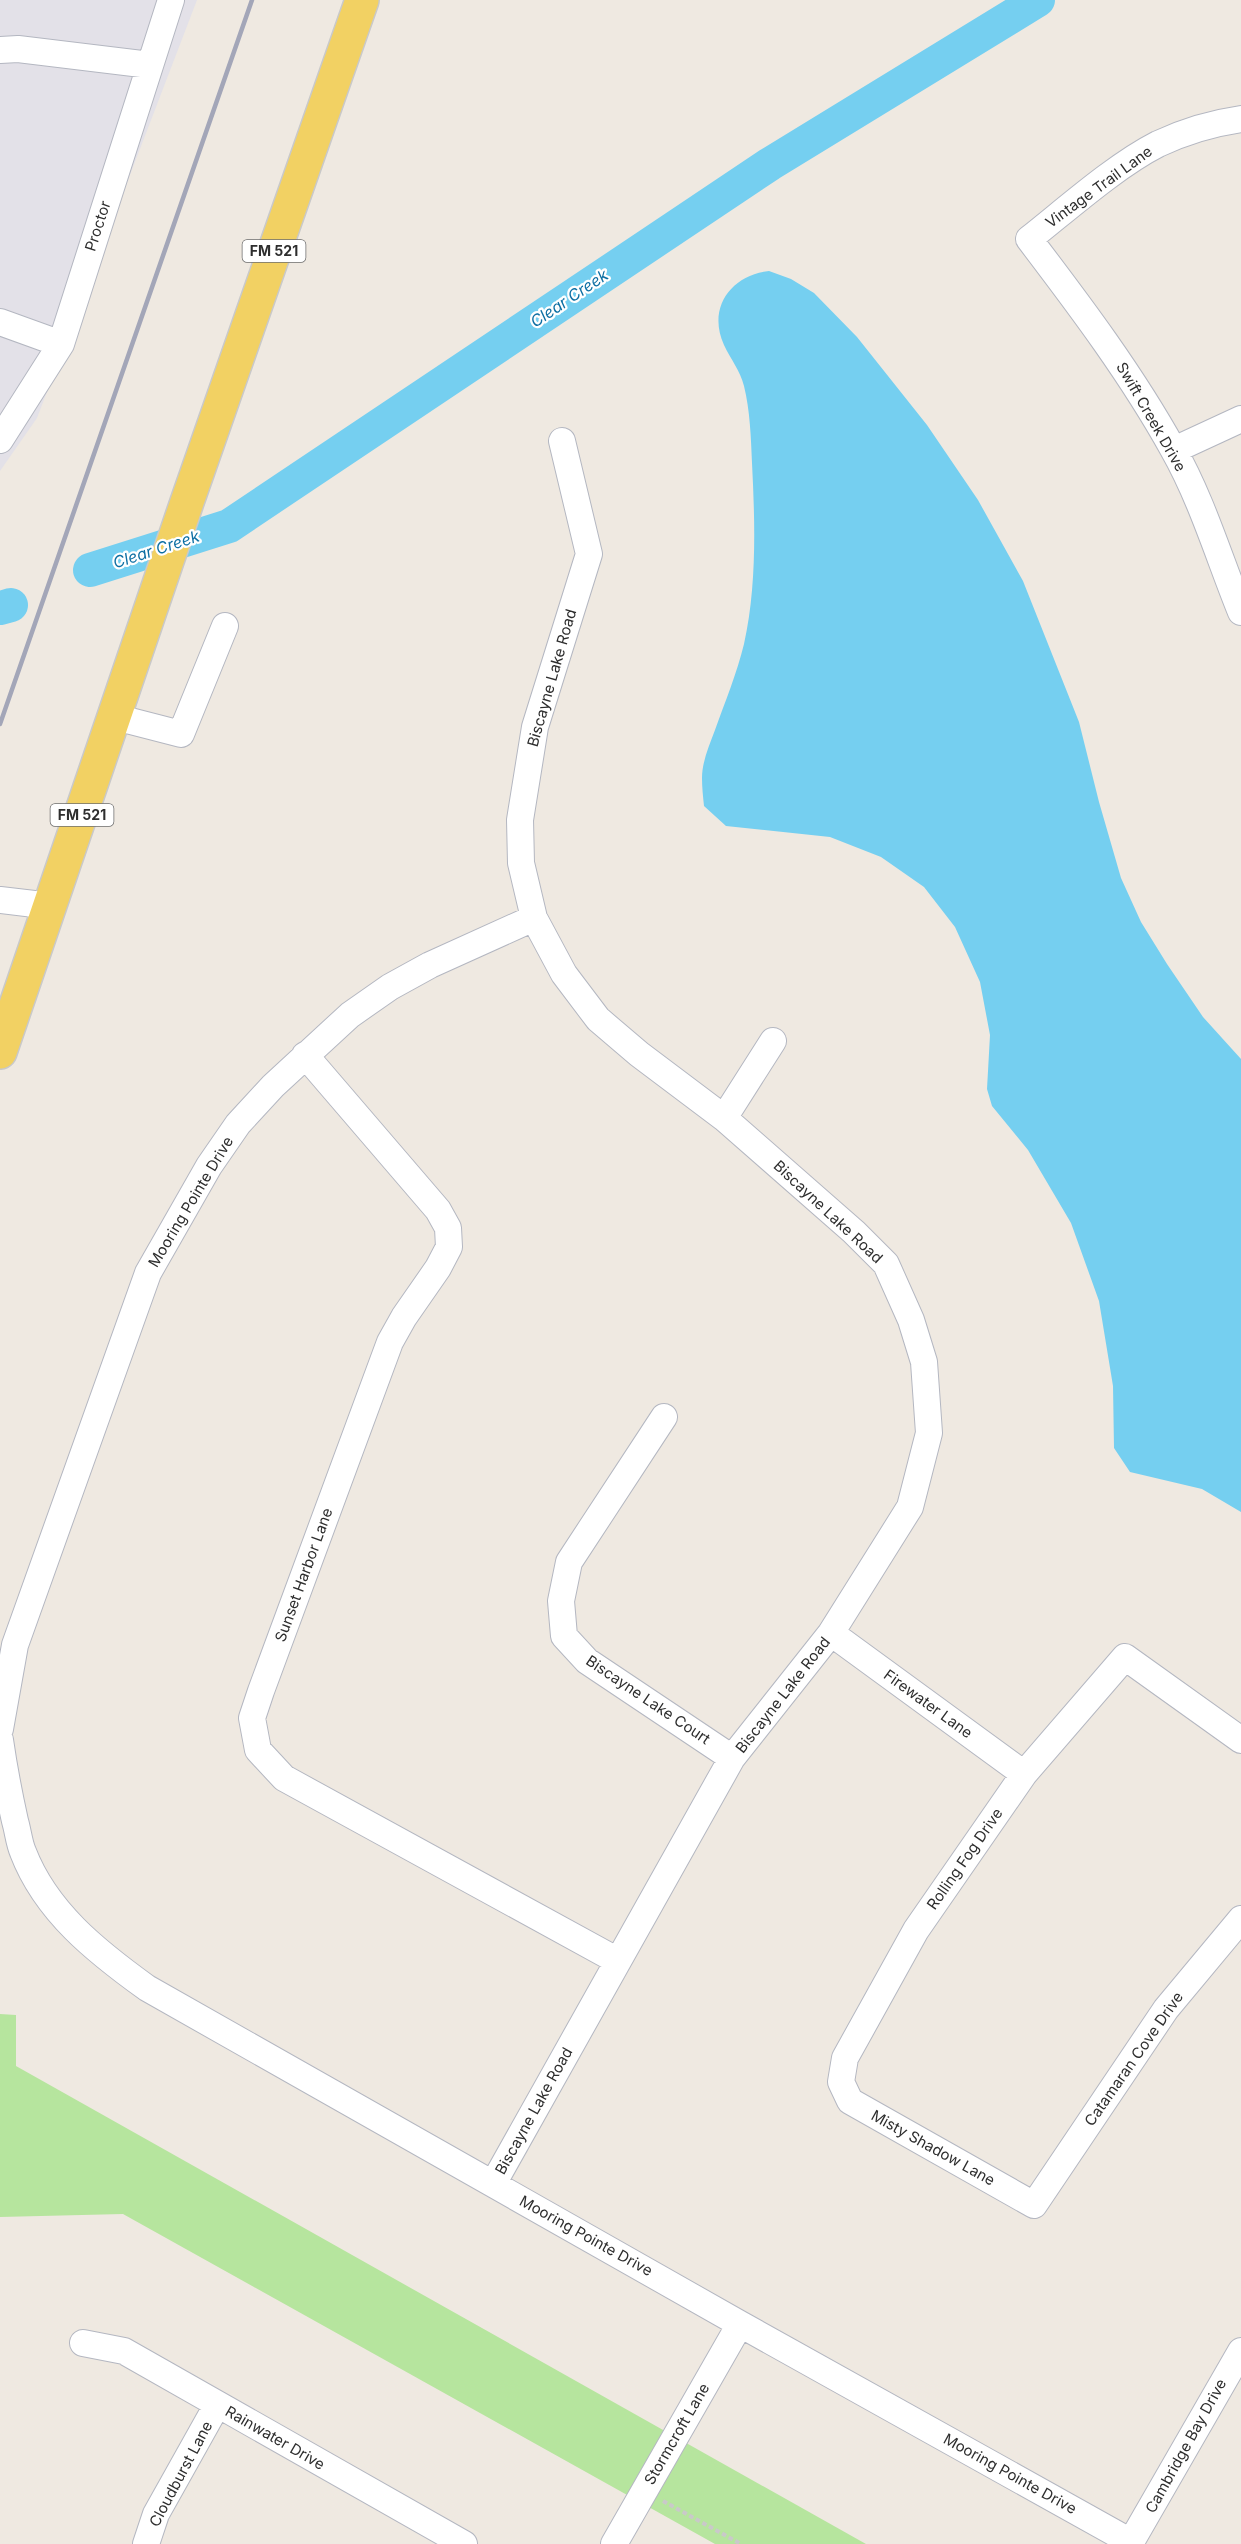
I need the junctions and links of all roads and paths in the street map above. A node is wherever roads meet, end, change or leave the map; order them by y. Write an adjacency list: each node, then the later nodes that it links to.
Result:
1 (171, 0): 4 (street, Proctor)
2 (362, 0): 15 (main road, FM 521)
3 (0, 50): 4 (street)
4 (150, 65): 8 (street, Proctor)
5 (1241, 119): 6 (street, Vintage Trail Lane)
6 (1029, 239): 12 (street, Swift Creek Drive)
7 (0, 322): 8 (street)
8 (61, 344): 10 (street, Proctor)
9 (1241, 419): 12 (street)
10 (0, 440)
11 (562, 441): 18 (street, Biscayne Lake Road)
12 (1174, 450): 13 (street, Swift Creek Drive)
13 (1241, 612)
14 (225, 626): 15 (street)
15 (115, 717): 17 (main road, FM 521)
16 (0, 900): 17 (street)
17 (51, 906): 20 (main road, FM 521)
18 (534, 918): 21 (street, Mooring Pointe Drive); 22 (street, Biscayne Lake Road)
19 (773, 1041): 22 (street)
20 (0, 1052)
21 (305, 1055): 25 (street, Mooring Pointe Drive); 32 (street, Sunset Harbor Lane)
22 (723, 1118): 24 (street, Biscayne Lake Road)
23 (664, 1417): 28 (street, Biscayne Lake Court)
24 (831, 1633): 28 (street, Biscayne Lake Road); 29 (street, Firewater Lane)
25 (0, 1729)
26 (0, 1740): 30 (street, Mooring Pointe Drive)
27 (1241, 1740): 29 (street, Rolling Fog Drive)
28 (732, 1758): 32 (street, Biscayne Lake Road)
29 (1024, 1774): 33 (street, Rolling Fog Drive)
30 (11, 1854): 34 (street, Mooring Pointe Drive)
31 (1240, 1923): 35 (street, Catamaran Cove Drive)
32 (618, 1961): 34 (street, Biscayne Lake Road)
33 (841, 2082): 35 (street, Misty Shadow Lane)
34 (493, 2184): 36 (street, Mooring Pointe Drive)
35 (1034, 2205)
36 (740, 2324): 40 (street, Stormcroft Lane); 42 (street, Mooring Pointe Drive)
37 (83, 2343): 39 (street, Rainwater Drive)
38 (1241, 2350): 42 (street, Cambridge Bay Drive)
39 (217, 2404): 41 (street, Rainwater Drive); 43 (street, Cloudburst Lane)
40 (645, 2490): 44 (street, Stormcroft Lane); 45 (path)
41 (450, 2541)
42 (1131, 2542)
43 (147, 2544)
44 (614, 2544)
45 (741, 2544)

